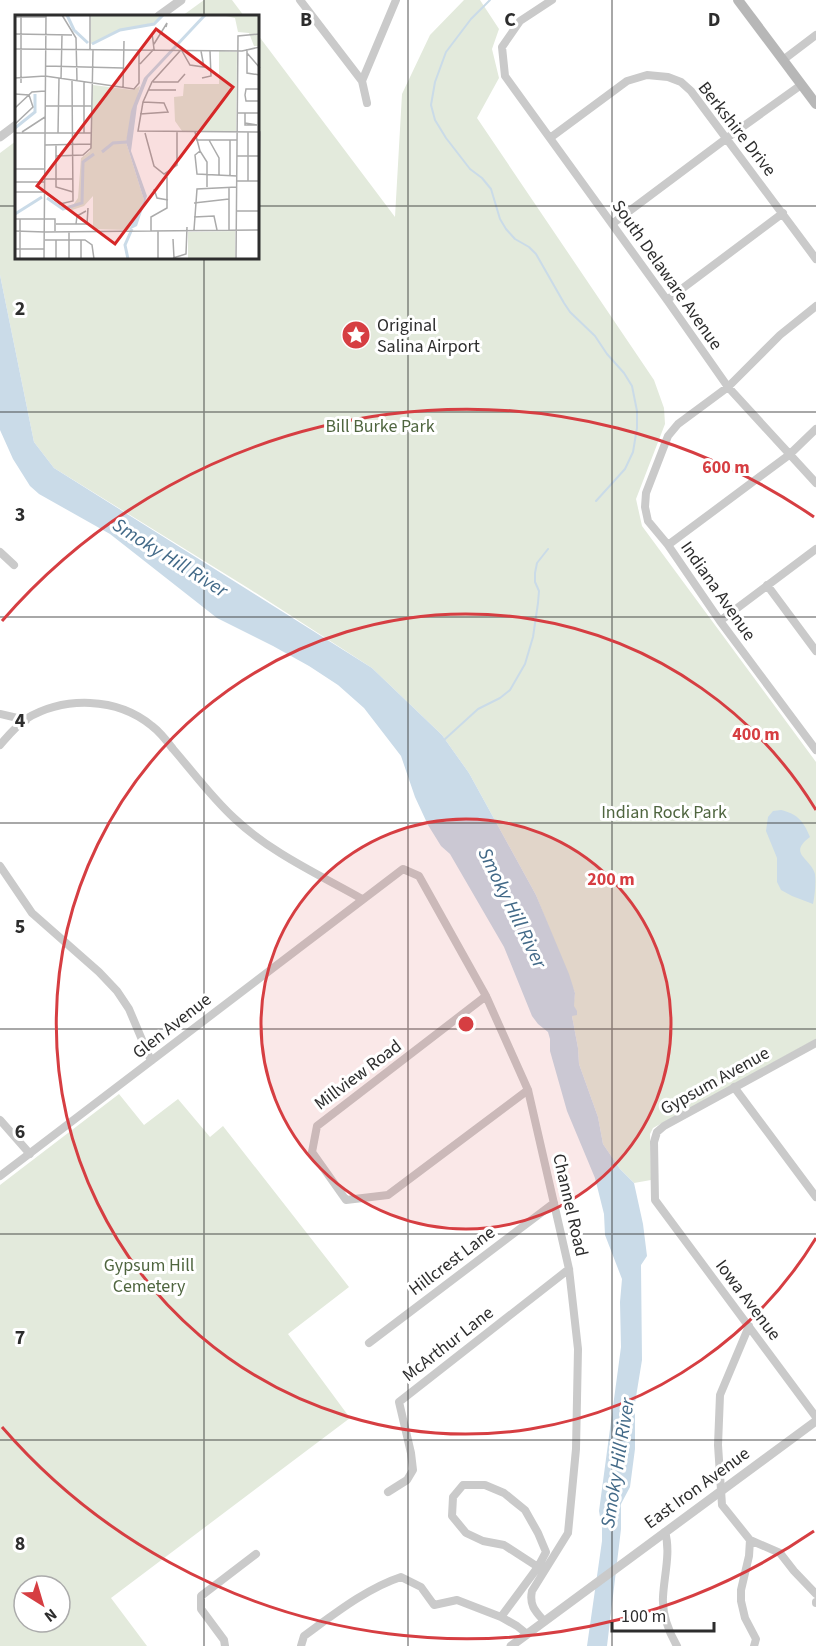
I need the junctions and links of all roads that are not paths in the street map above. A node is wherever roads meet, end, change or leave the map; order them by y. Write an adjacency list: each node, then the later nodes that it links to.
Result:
1 (181, 0): 6 (street)
2 (300, 0): 9 (street)
3 (396, 0): 9 (street)
4 (552, 0): 15 (street, South Delaware Avenue)
5 (738, 0): 8 (main road)
6 (160, 15)
7 (816, 35): 8 (street)
8 (783, 60): 10 (main road)
9 (362, 81): 11 (street)
10 (801, 85): 12 (main road); 16 (street)
11 (367, 103)
12 (816, 104)
13 (15, 126): 14 (street)
14 (1, 137)
15 (550, 138): 16 (street, Berkshire Drive); 18 (street, South Delaware Avenue)
16 (727, 138): 17 (street, Berkshire Drive); 18 (street)
17 (783, 213): 19 (street, Berkshire Drive); 20 (street)
18 (612, 224): 20 (street, South Delaware Avenue)
19 (816, 259)
20 (667, 300): 22 (street, South Delaware Avenue)
21 (816, 306): 22 (street)
22 (728, 387): 24 (street, South Delaware Avenue); 26 (street, Indiana Avenue)
23 (816, 429): 24 (street)
24 (789, 455): 25 (street, South Delaware Avenue); 26 (street)
25 (816, 483)
26 (668, 545): 31 (street, Indiana Avenue)
27 (816, 549): 30 (street)
28 (0, 552): 29 (street)
29 (14, 566)
30 (767, 585): 31 (street); 32 (street)
31 (720, 621): 36 (street, Indiana Avenue)
32 (816, 651)
33 (0, 714): 34 (street)
34 (26, 720): 35 (street); 38 (street)
35 (0, 745)
36 (816, 750)
37 (0, 866): 41 (street)
38 (362, 899): 39 (street, Channel Road); 41 (street, Glen Avenue)
39 (486, 996): 43 (street, Channel Road); 43 (street, Millview Road)
40 (816, 1043): 42 (street, Gypsum Avenue)
41 (151, 1061): 45 (street, Glen Avenue)
42 (734, 1087): 47 (street); 48 (street, Gypsum Avenue)
43 (528, 1090): 49 (street, Channel Road)
44 (0, 1120): 45 (street)
45 (30, 1154): 46 (street, Glen Avenue)
46 (0, 1176)
47 (816, 1197)
48 (655, 1200): 51 (street, Iowa Avenue)
49 (554, 1203): 50 (street, Channel Road); 52 (street, Hillcrest Lane)
50 (569, 1269): 55 (street, McArthur Lane); 62 (street, Channel Road)
51 (749, 1326): 53 (street, Iowa Avenue); 54 (street)
52 (369, 1343)
53 (816, 1419): 54 (street, East Iron Avenue)
54 (721, 1491): 56 (street, East Iron Avenue); 57 (street)
55 (388, 1492)
56 (665, 1532): 62 (street, East Iron Avenue); 67 (street)
57 (750, 1540): 60 (street); 68 (street)
58 (256, 1554): 64 (street)
59 (538, 1567): 59 (street); 61 (street)
60 (816, 1594)
61 (501, 1617): 63 (street); 65 (street)
62 (544, 1621): 63 (street, East Iron Avenue)
63 (527, 1634): 66 (street, East Iron Avenue)
64 (225, 1646)
65 (301, 1646)
66 (511, 1646)
67 (676, 1646)
68 (754, 1646)

